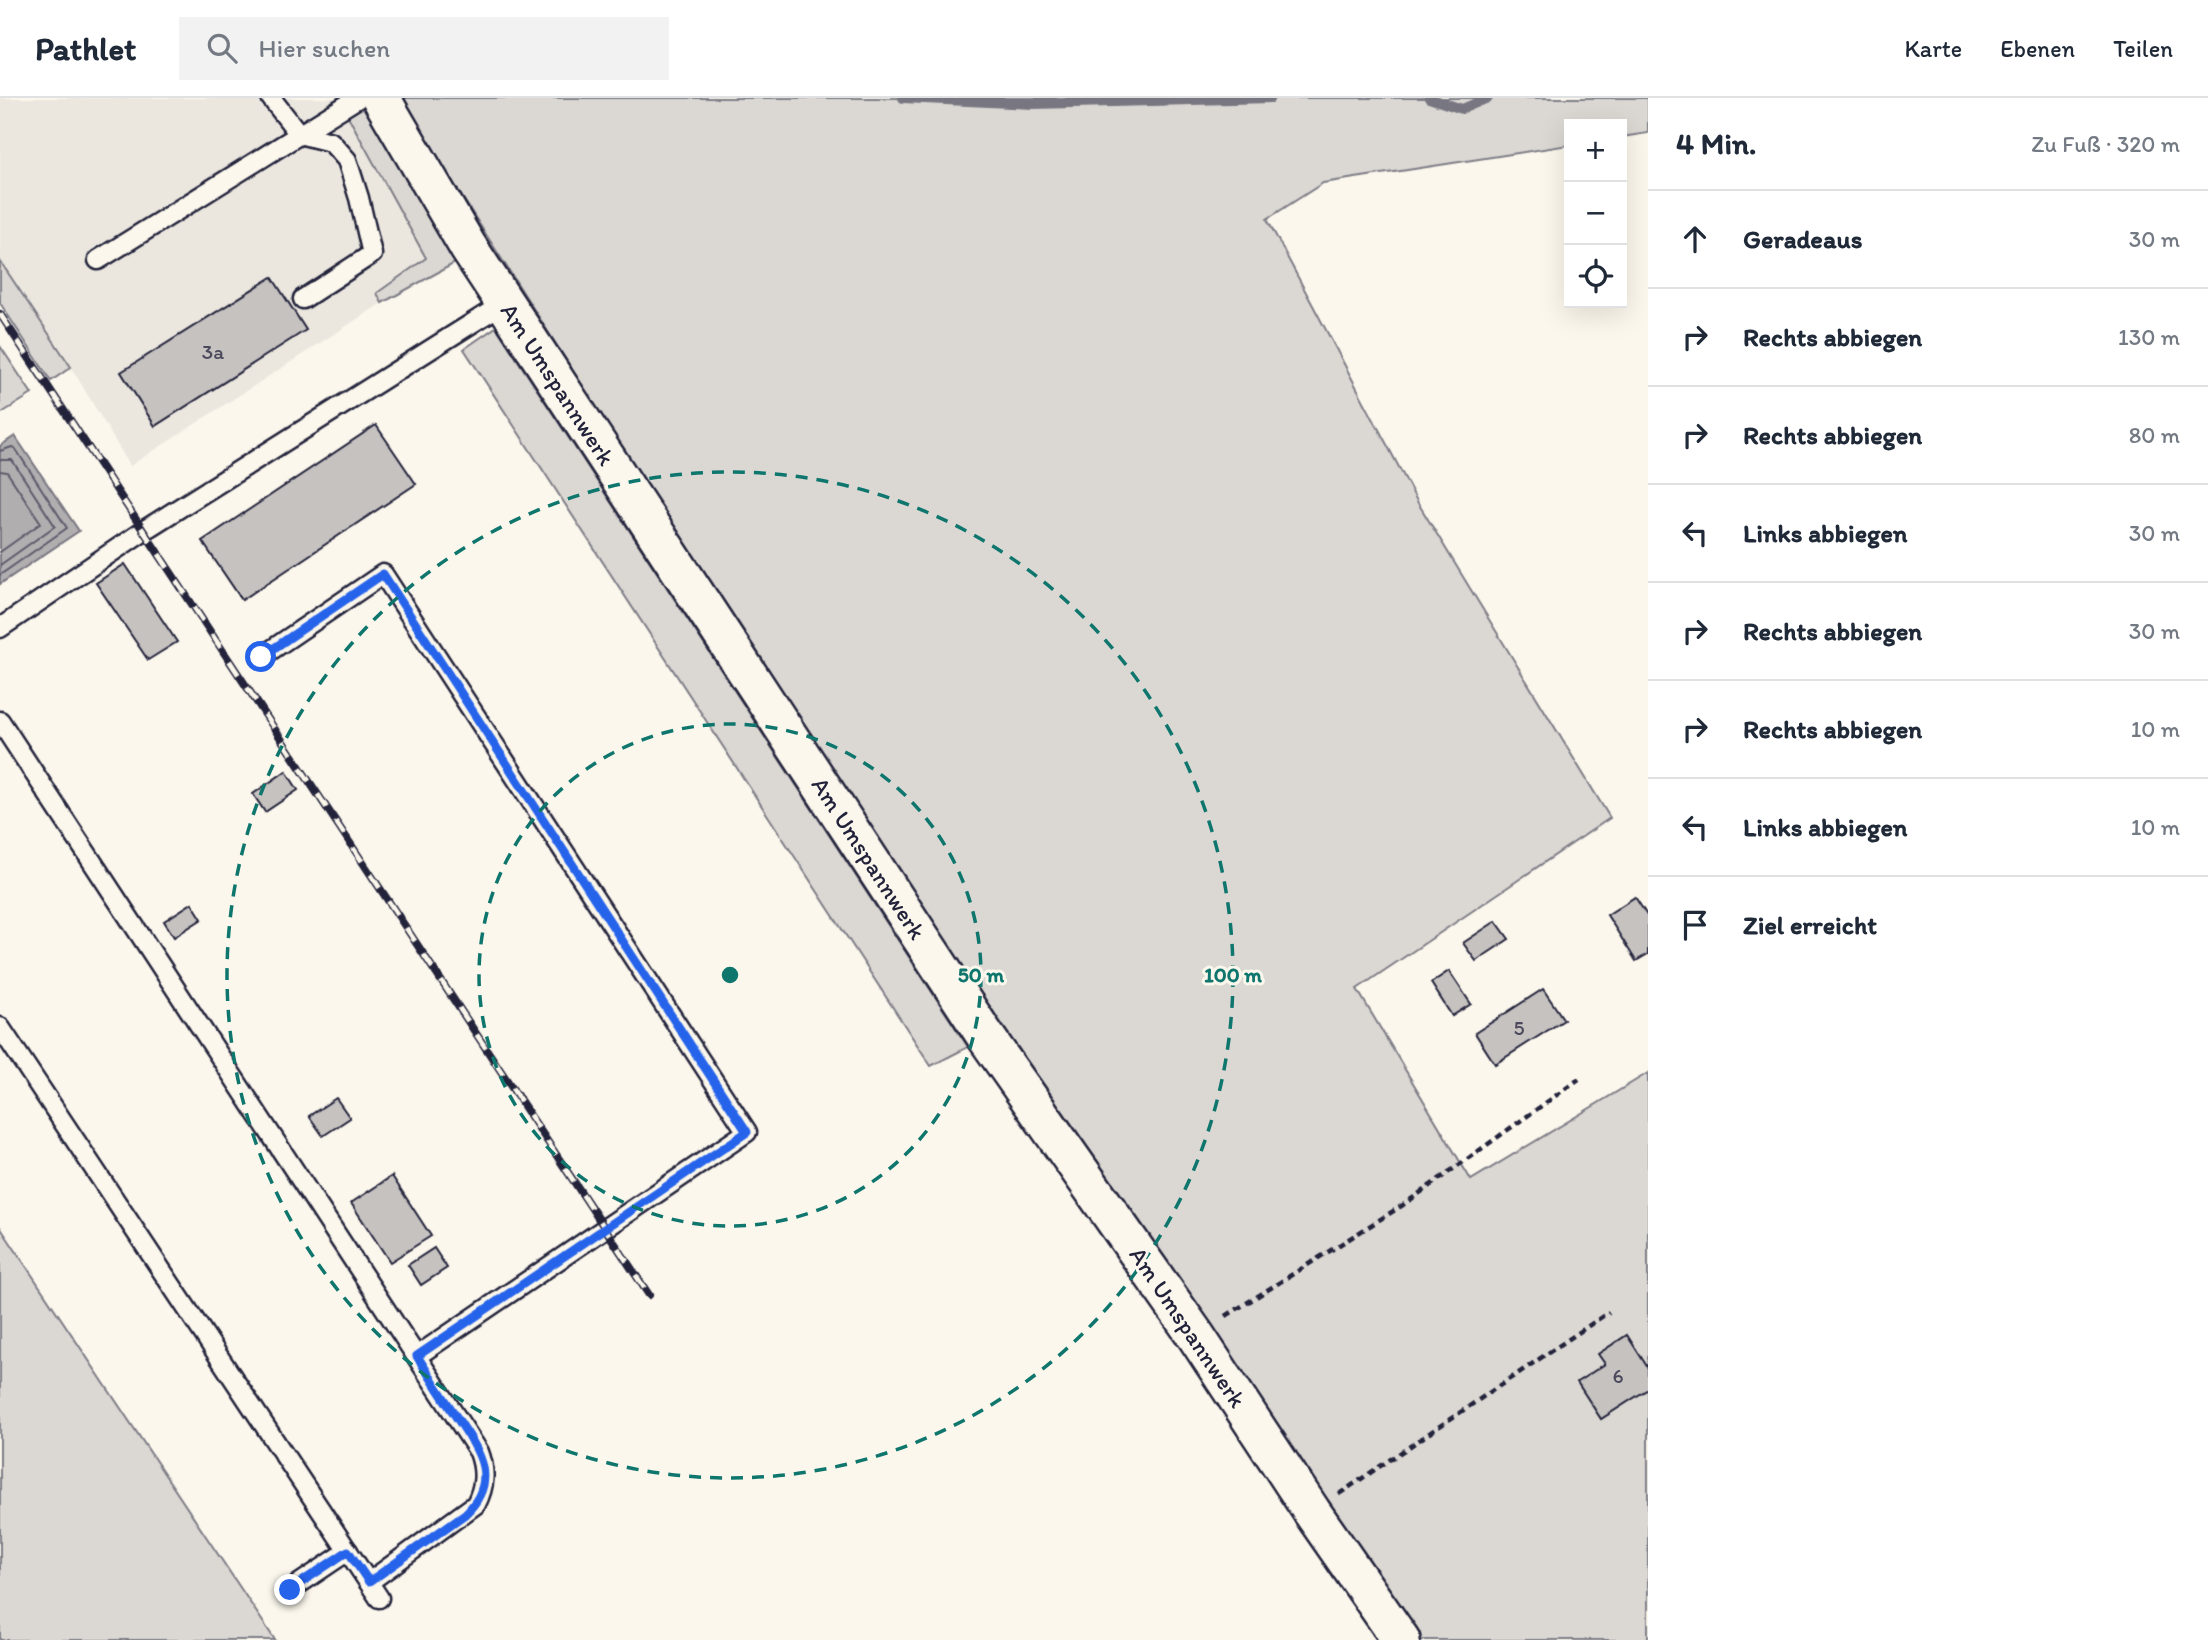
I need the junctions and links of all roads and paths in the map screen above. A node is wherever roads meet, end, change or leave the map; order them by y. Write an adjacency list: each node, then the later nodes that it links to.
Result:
1 (271, 98): 4 (lane)
2 (358, 98): 4 (lane)
3 (381, 98): 7 (street, Am Umspannwerk)
4 (299, 134): 5 (lane); 6 (lane)
5 (98, 260)
6 (303, 299)
7 (505, 303): 8 (lane); 14 (street, Am Umspannwerk)
8 (0, 628)
9 (261, 657): 15 (lane)
10 (0, 721): 15 (lane)
11 (0, 1027): 17 (lane)
12 (1579, 1079): 14 (path)
13 (1609, 1312): 16 (path)
14 (1196, 1336): 16 (street, Am Umspannwerk)
15 (417, 1356): 18 (lane)
16 (1312, 1512): 21 (street, Am Umspannwerk)
17 (348, 1551): 18 (lane); 19 (lane)
18 (369, 1582): 20 (lane)
19 (290, 1590)
20 (379, 1598)
21 (1393, 1637)

